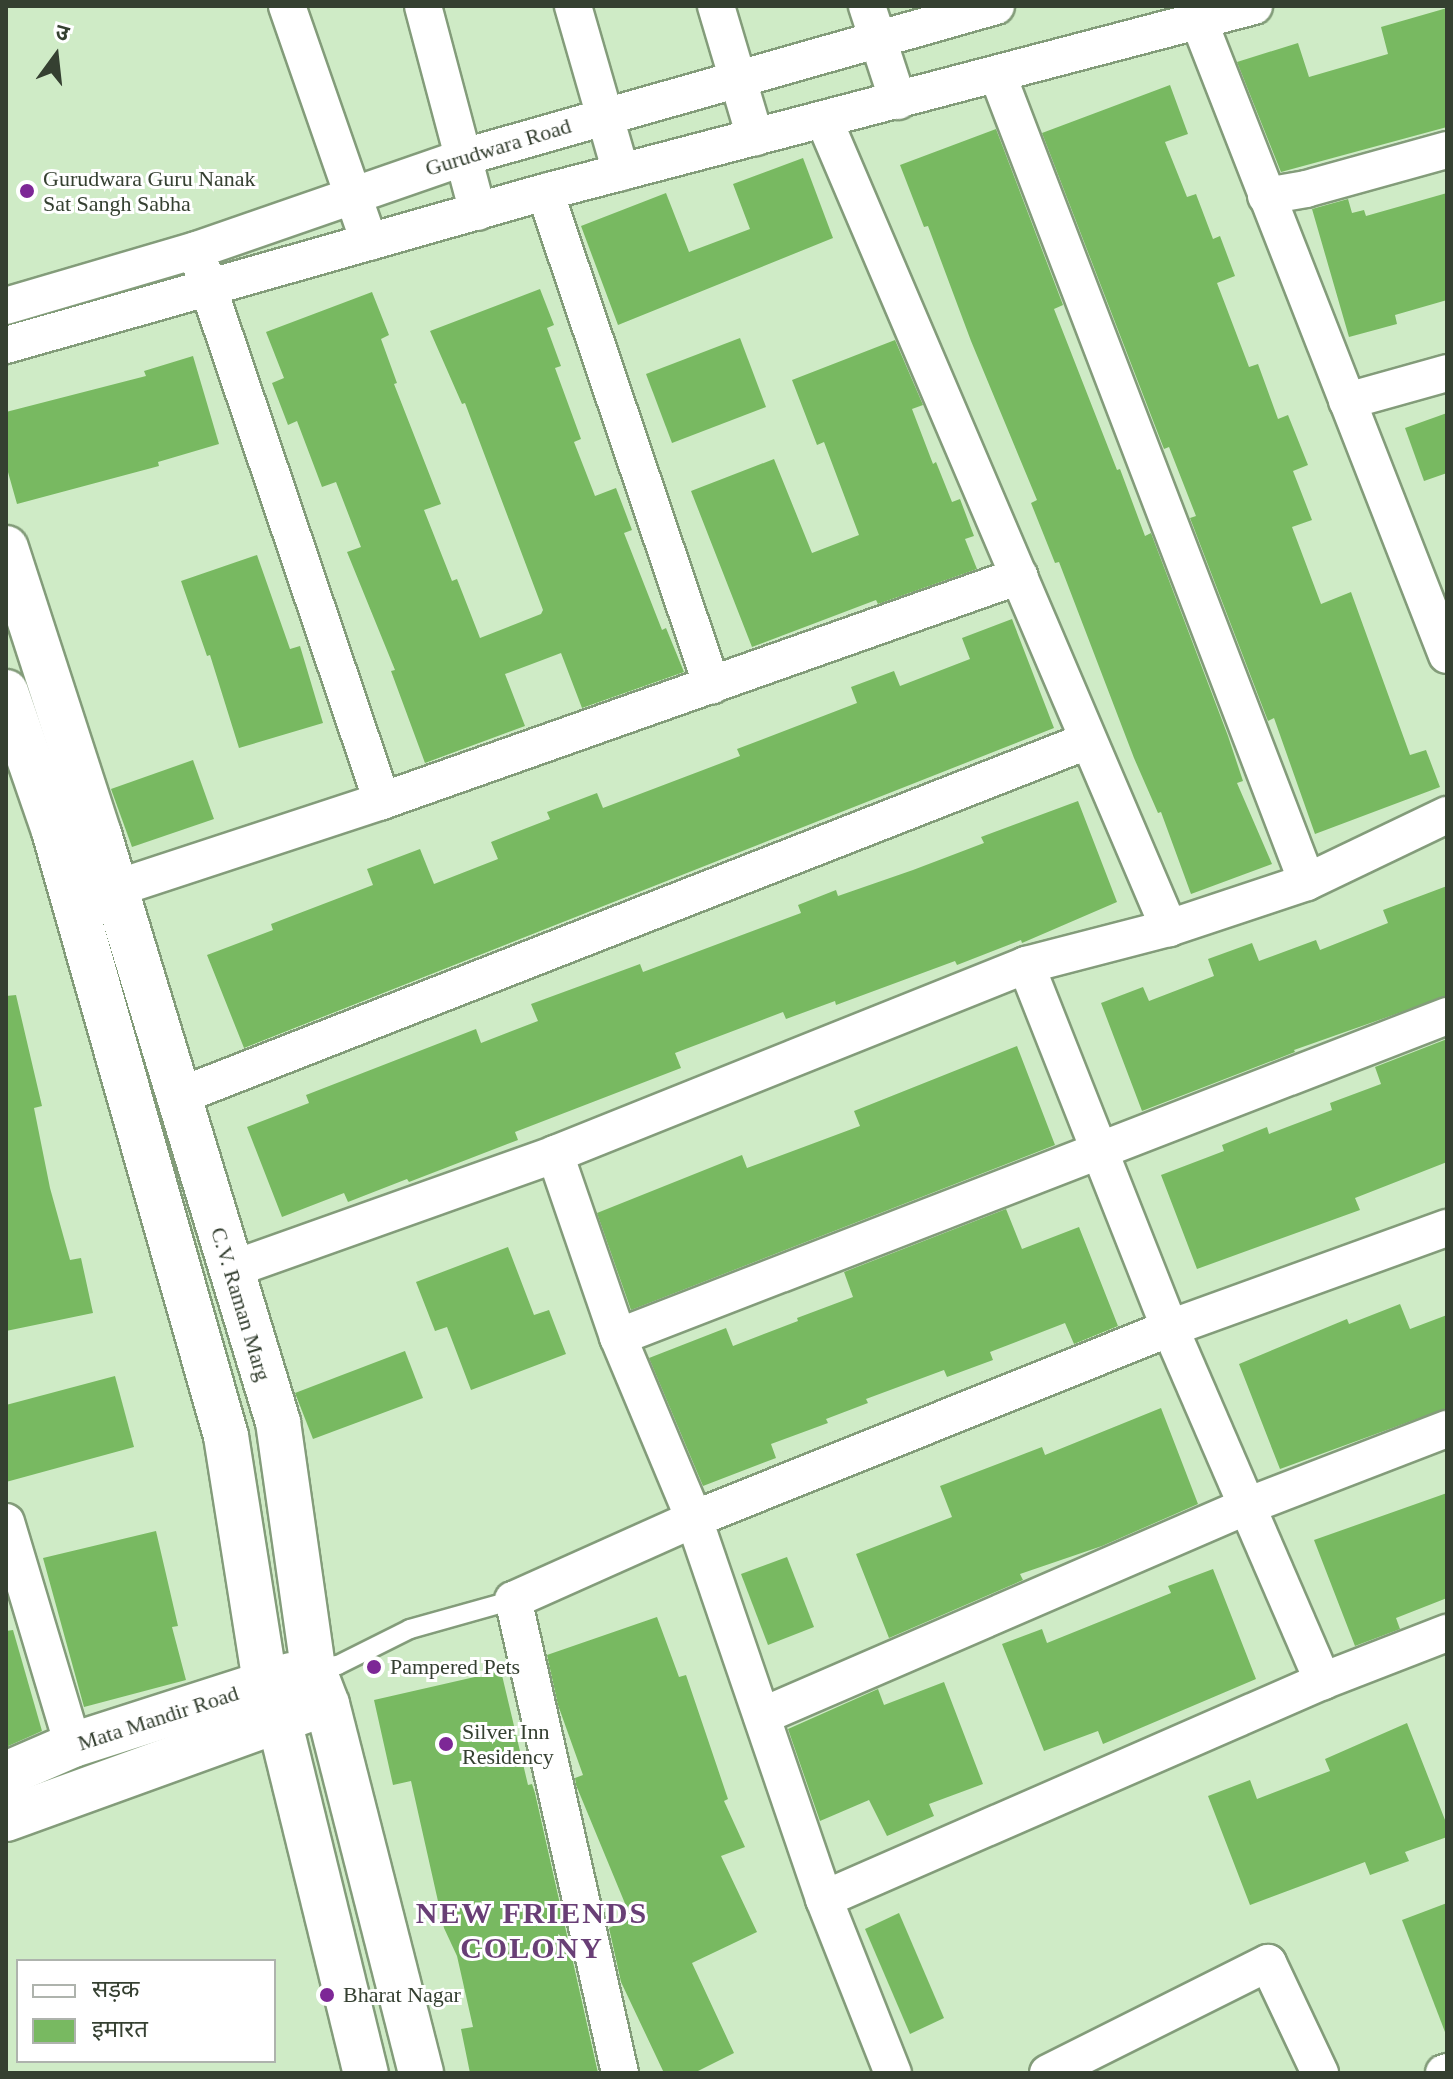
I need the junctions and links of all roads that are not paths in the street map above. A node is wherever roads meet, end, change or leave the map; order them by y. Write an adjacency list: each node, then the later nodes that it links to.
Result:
1 (287, 6): 19 (street)
2 (423, 6): 16 (street)
3 (573, 6): 12 (street)
4 (716, 6): 10 (street)
5 (996, 6): 8 (street, Gurudwara Road)
6 (1254, 6): 7 (street)
7 (1195, 14): 9 (street); 20 (street)
8 (872, 22): 10 (street, Gurudwara Road); 11 (street)
9 (998, 76): 11 (street); 37 (street)
10 (738, 79): 12 (street, Gurudwara Road); 14 (street)
11 (898, 101): 13 (street)
12 (604, 114): 16 (street, Gurudwara Road); 17 (street)
13 (824, 120): 14 (street); 30 (street)
14 (755, 137): 17 (street)
15 (1447, 150): 20 (street)
16 (464, 157): 19 (street, Gurudwara Road); 21 (street)
17 (621, 172): 18 (street)
18 (545, 192): 21 (street); 32 (street)
19 (350, 194): 22 (street); 23 (street, Gurudwara Road)
20 (1266, 196): 28 (street)
21 (478, 212): 22 (street)
22 (369, 242): 24 (street)
23 (196, 250): 24 (street); 25 (street, Gurudwara Road)
24 (207, 287): 26 (street); 35 (street)
25 (6, 306)
26 (6, 345)
27 (1447, 373): 28 (street)
28 (1347, 401): 31 (street)
29 (6, 548): 38 (main road, C.V. Raman Marg)
30 (1019, 576): 32 (street); 34 (street)
31 (1447, 655)
32 (712, 686): 35 (street)
33 (6, 695): 57 (main road)
34 (1087, 741): 39 (street); 42 (street)
35 (382, 801): 38 (street)
36 (1447, 815): 37 (street)
37 (1307, 882): 39 (street)
38 (114, 889): 42 (main road, C.V. Raman Marg)
39 (1169, 928): 40 (street)
40 (1026, 965): 43 (street); 44 (street)
41 (1447, 1016): 43 (street)
42 (177, 1097): 46 (main road, C.V. Raman Marg)
43 (1100, 1151): 47 (street); 48 (street)
44 (555, 1154): 46 (street); 48 (street)
45 (1447, 1228): 47 (street)
46 (230, 1270): 56 (main road, C.V. Raman Marg)
47 (1170, 1328): 50 (street); 51 (street)
48 (618, 1337): 51 (street)
49 (1447, 1429): 50 (street)
50 (1247, 1506): 55 (street); 58 (street)
51 (694, 1519): 53 (street); 58 (street)
52 (6, 1522): 59 (street)
53 (513, 1600): 56 (lane); 65 (street)
54 (1447, 1634): 55 (street)
55 (1323, 1681): 62 (street)
56 (320, 1686): 57 (main road); 64 (main road, C.V. Raman Marg)
57 (272, 1702): 59 (main road, Mata Mandir Road); 61 (main road); 63 (main road)
58 (762, 1716): 62 (street)
59 (73, 1745): 60 (main road, Mata Mandir Road)
60 (6, 1774)
61 (6, 1819)
62 (824, 1899): 66 (street)
63 (366, 2073)
64 (421, 2073)
65 (620, 2073)
66 (893, 2073)
67 (1048, 2073): 68 (street)
68 (1320, 2073)

